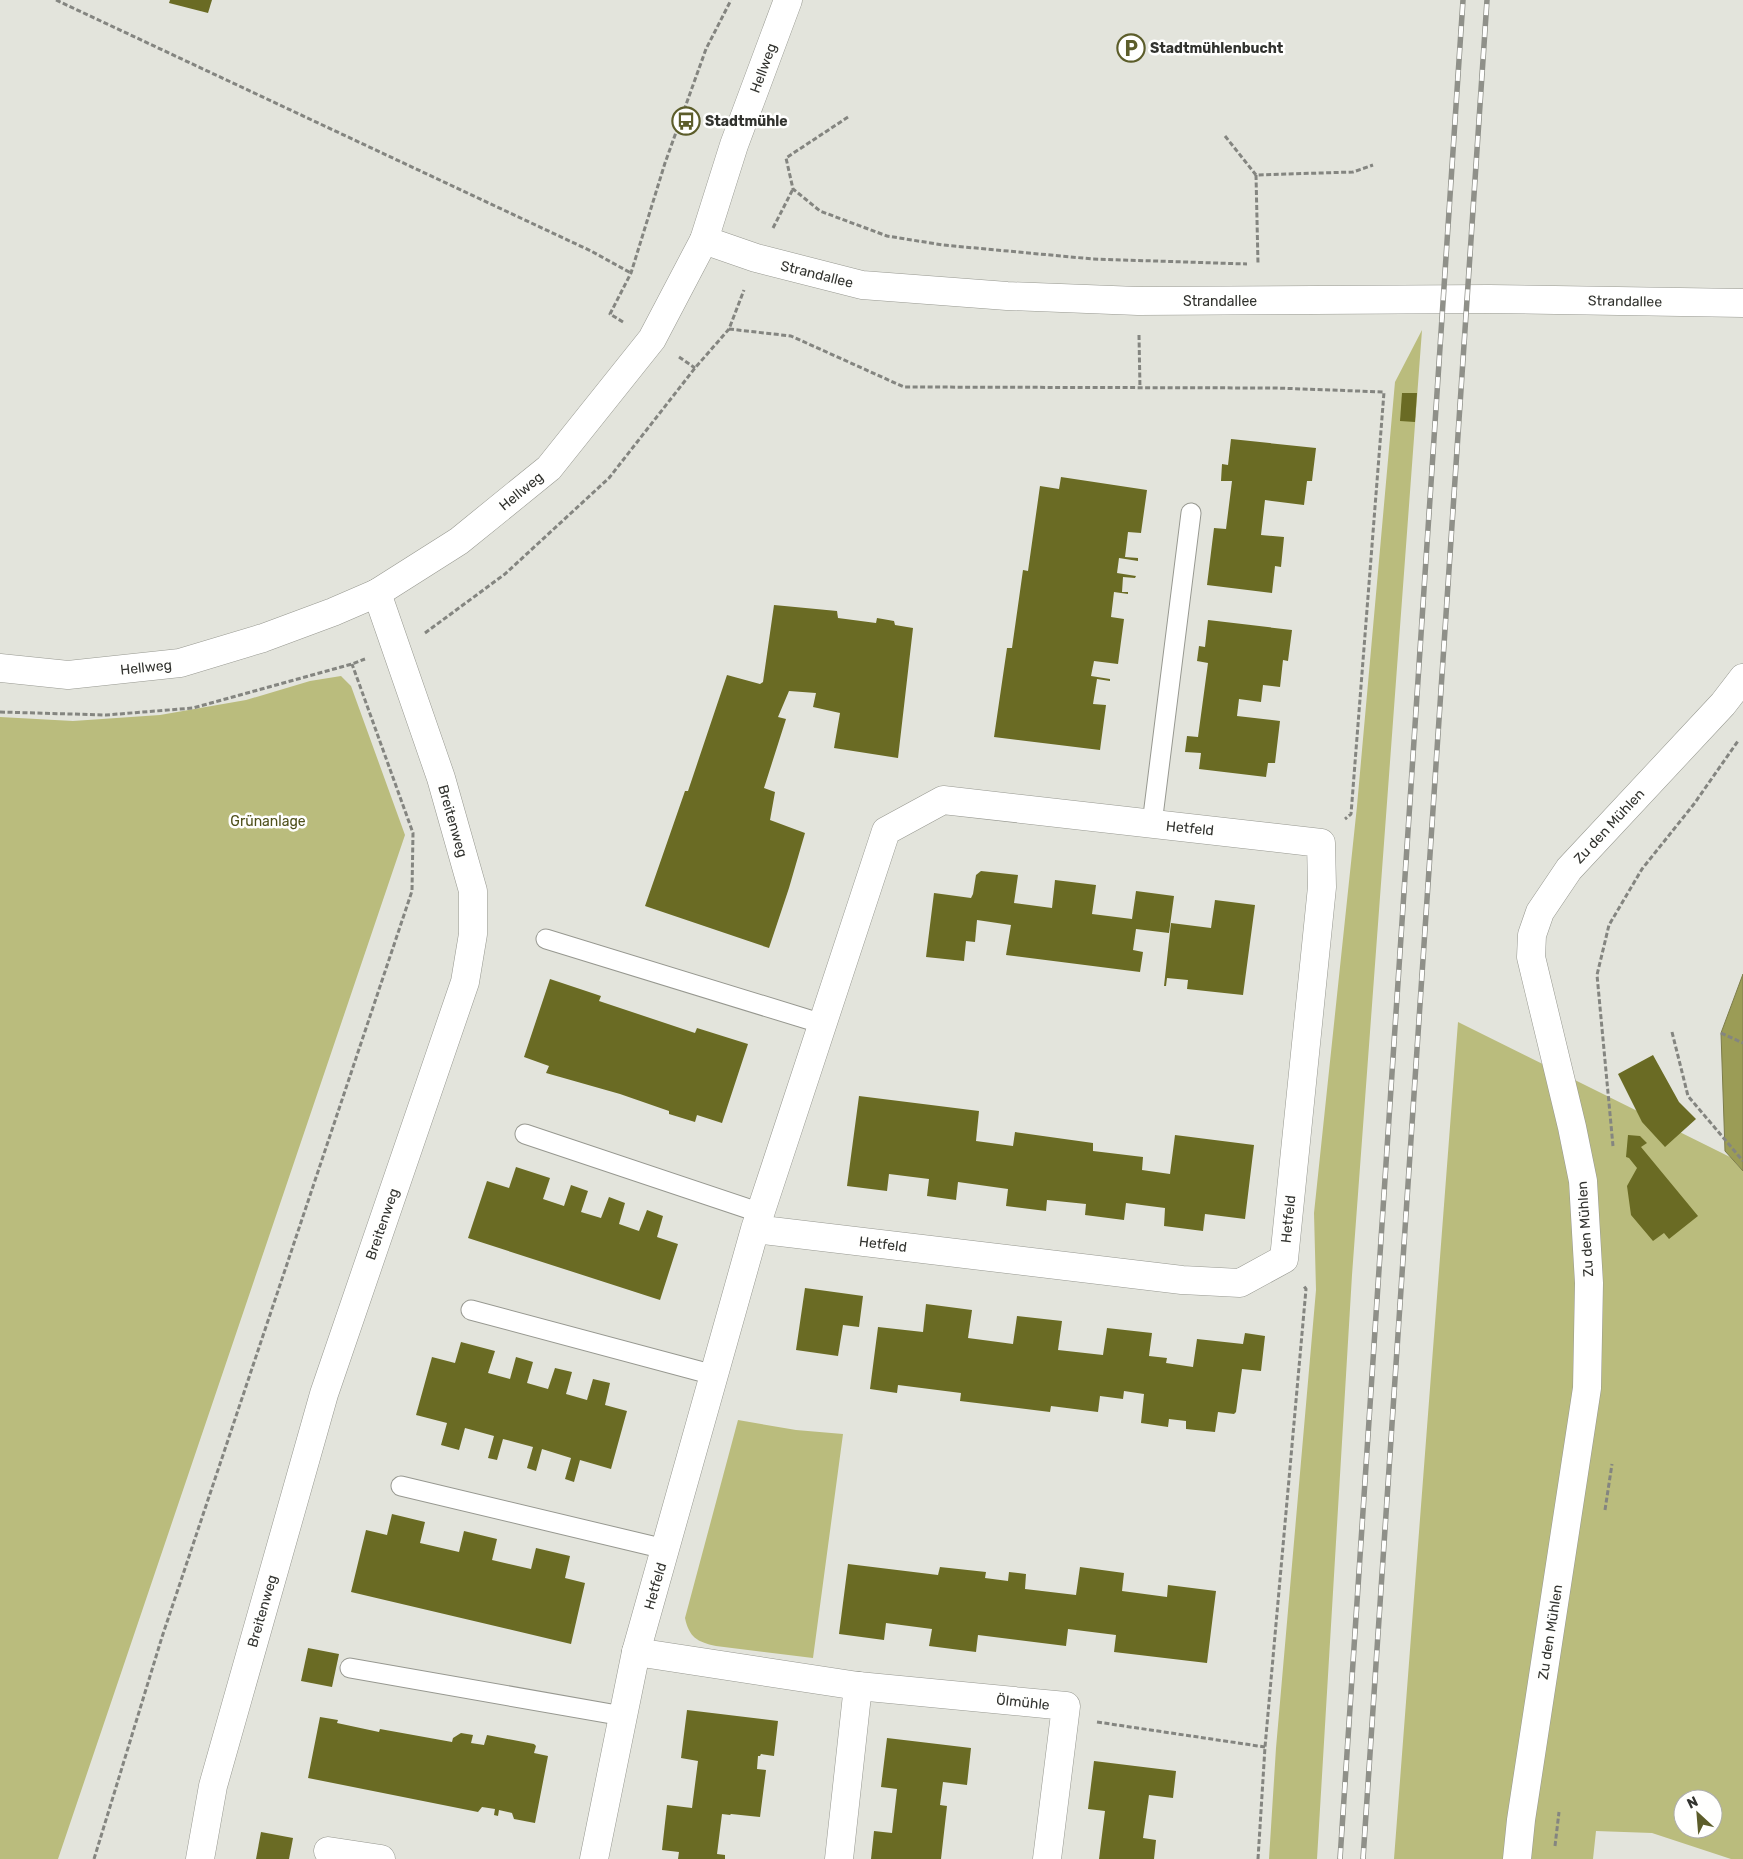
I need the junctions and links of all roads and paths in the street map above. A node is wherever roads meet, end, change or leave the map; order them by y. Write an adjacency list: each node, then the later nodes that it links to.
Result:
1 (56, 0): 2 (path)
2 (731, 0)
3 (788, 0): 9 (street, Hellweg)
4 (848, 117): 8 (path)
5 (1226, 136): 7 (path)
6 (1373, 165): 7 (path)
7 (1256, 175): 8 (path)
8 (793, 189): 10 (path)
9 (704, 240): 10 (street, Strandallee); 16 (street, Hellweg)
10 (756, 258): 11 (street, Strandallee); 13 (path)
11 (1138, 301): 12 (street, Strandallee); 14 (path)
12 (1743, 303)
13 (730, 329): 14 (path); 17 (path)
14 (1140, 389): 24 (path)
15 (1191, 513): 23 (lane, Hetfeld)
16 (377, 593): 17 (street, Breitenweg); 19 (street, Hellweg)
17 (396, 646): 18 (path); 47 (street, Breitenweg)
18 (352, 664): 21 (path); 46 (path)
19 (0, 668)
20 (1743, 678): 53 (street, Zu den Mühlen)
21 (0, 712)
22 (1743, 734): 31 (path)
23 (1152, 824): 24 (street, Hetfeld); 26 (street, Hetfeld)
24 (1322, 843): 34 (street, Hetfeld)
25 (546, 938): 26 (lane)
26 (823, 1024): 33 (street, Hetfeld)
27 (1672, 1032): 32 (path)
28 (1721, 1033): 29 (path)
29 (1743, 1043)
30 (525, 1134): 33 (lane)
31 (1613, 1150)
32 (1743, 1161)
33 (758, 1221): 34 (street, Hetfeld); 36 (street, Hetfeld)
34 (1284, 1259): 44 (path)
35 (471, 1310): 36 (lane)
36 (714, 1375): 38 (street, Hetfeld)
37 (401, 1486): 38 (lane)
38 (665, 1549): 39 (street, Hetfeld)
39 (636, 1652): 41 (street, Ölmühle); 43 (street, Hetfeld)
40 (350, 1668): 43 (lane)
41 (858, 1686): 42 (street, Ölmühle); 50 (street)
42 (1066, 1706): 44 (path); 51 (street, Ölmühle)
43 (623, 1716): 49 (street, Hetfeld)
44 (1265, 1747): 52 (path)
45 (328, 1851): 48 (street)
46 (94, 1859)
47 (200, 1859)
48 (381, 1859)
49 (594, 1859)
50 (838, 1859)
51 (1047, 1859)
52 (1258, 1859)
53 (1517, 1859)

